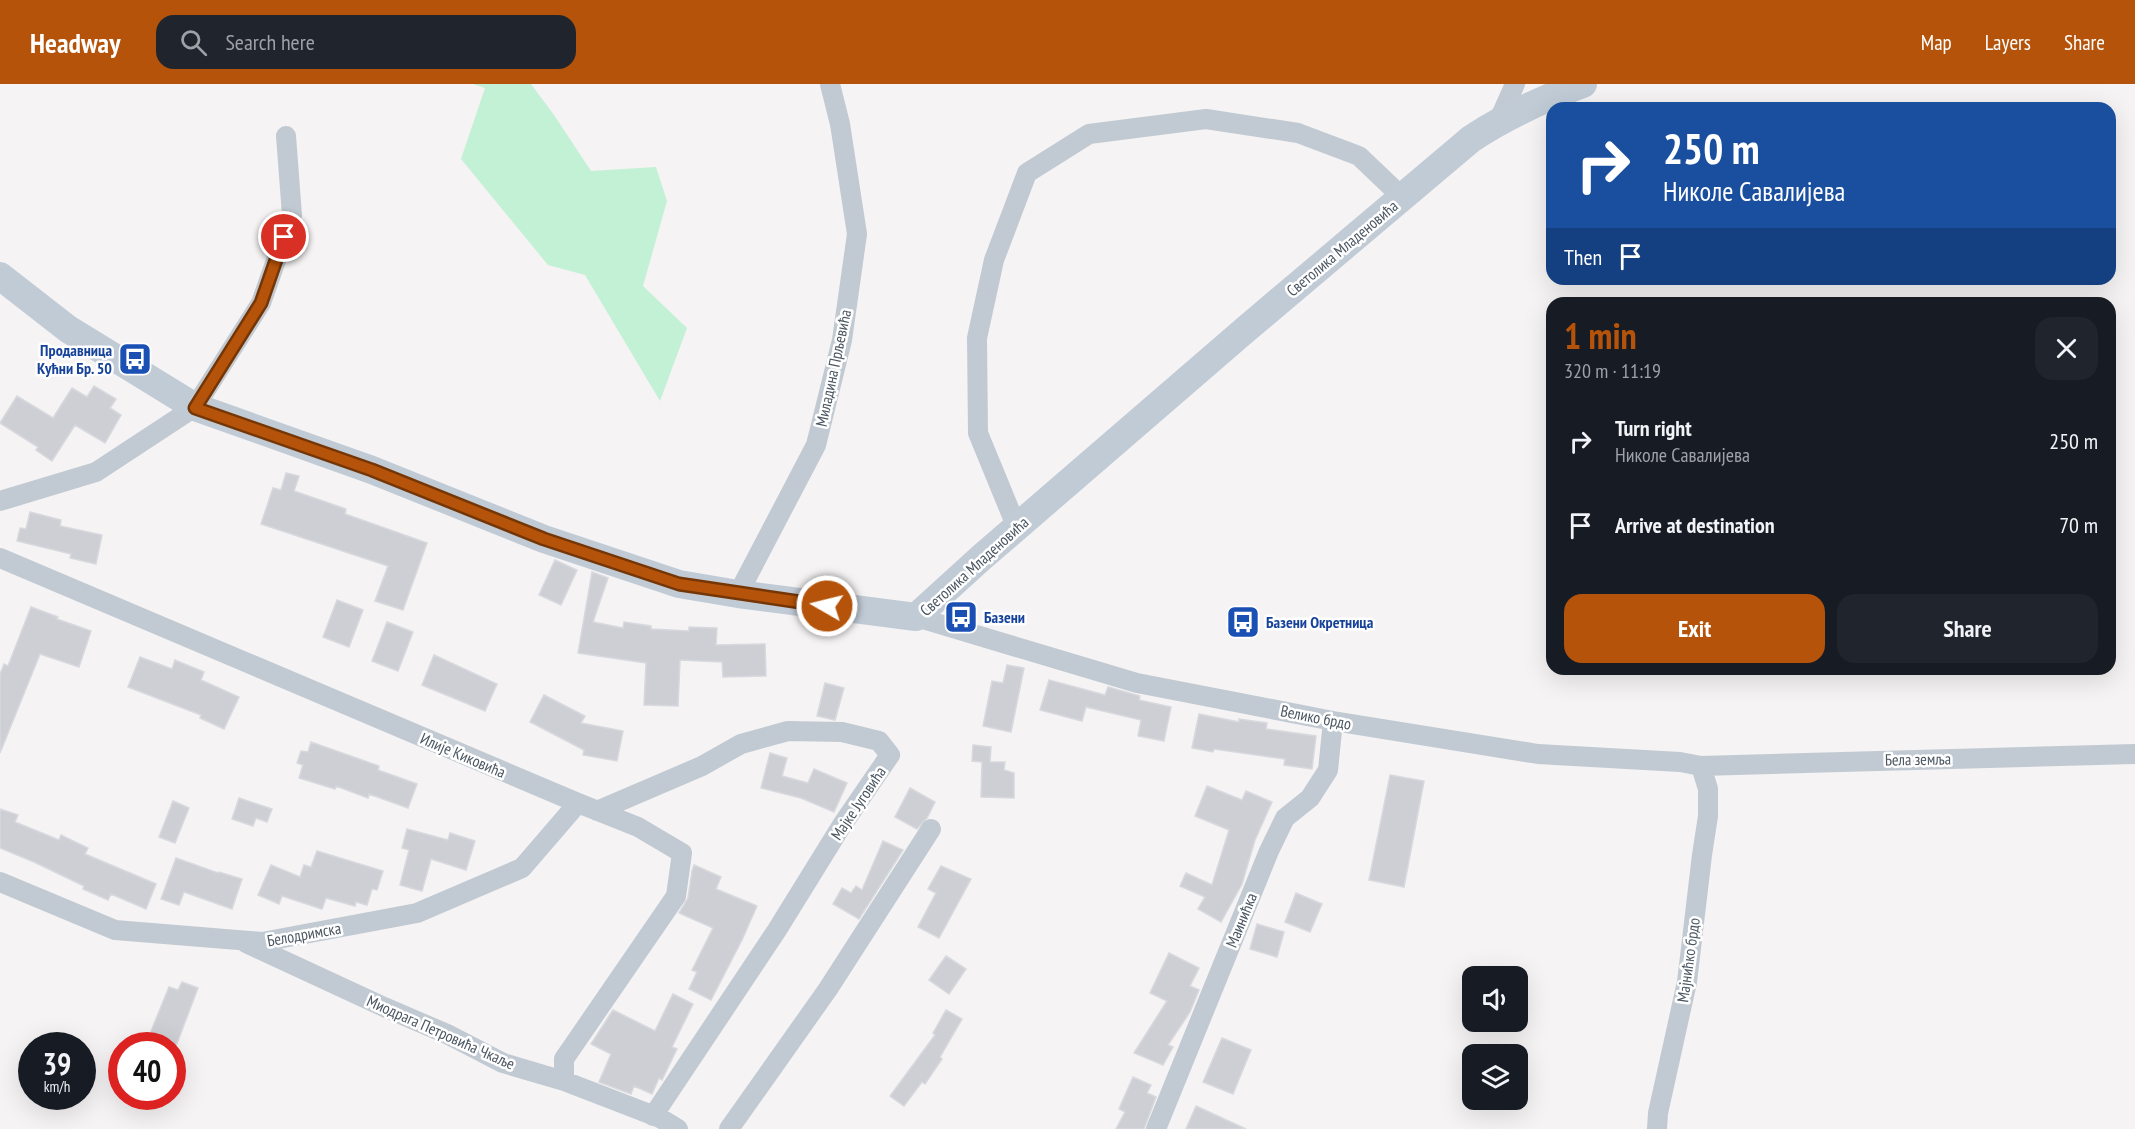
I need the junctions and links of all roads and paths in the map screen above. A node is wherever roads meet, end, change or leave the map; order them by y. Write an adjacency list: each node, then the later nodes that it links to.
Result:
1 (830, 84): 12 (street, Миладина Прљевића)
2 (1515, 84): 4 (street)
3 (1583, 84): 4 (street, Светолика Младеновића)
4 (1499, 120): 6 (street, Светолика Младеновића)
5 (286, 136): 8 (street)
6 (1402, 196): 10 (street, Светолика Младеновића); 10 (street)
7 (0, 276): 8 (street, Светолика Младеновића)
8 (195, 408): 9 (street); 12 (street, Светолика Младеновића)
9 (0, 501)
10 (1017, 528): 13 (street, Светолика Младеновића)
11 (0, 558): 17 (street, Илије Киковића)
12 (738, 594): 13 (street, Светолика Младеновића)
13 (916, 617): 14 (street, Велико брдо)
14 (1333, 721): 16 (street, Велико брдо); 26 (street, Маинићка)
15 (2135, 754): 16 (street, Бела земља)
16 (1701, 766): 27 (street, Мајнићко брдо)
17 (578, 803): 18 (street, Илије Киковића); 21 (street, Белодримска)
18 (597, 811): 22 (street, Илије Киковића); 23 (street, Мајке Југовића)
19 (931, 829): 25 (street)
20 (0, 882): 21 (street, Белодримска)
21 (240, 941): 22 (street, Миодрага Петровића Чкаље)
22 (564, 1081): 23 (street, Миодрага Петровића Чкаље)
23 (653, 1116): 24 (street, Миодрага Петровића Чкаље)
24 (678, 1129)
25 (729, 1129)
26 (1156, 1129)
27 (1657, 1129)

